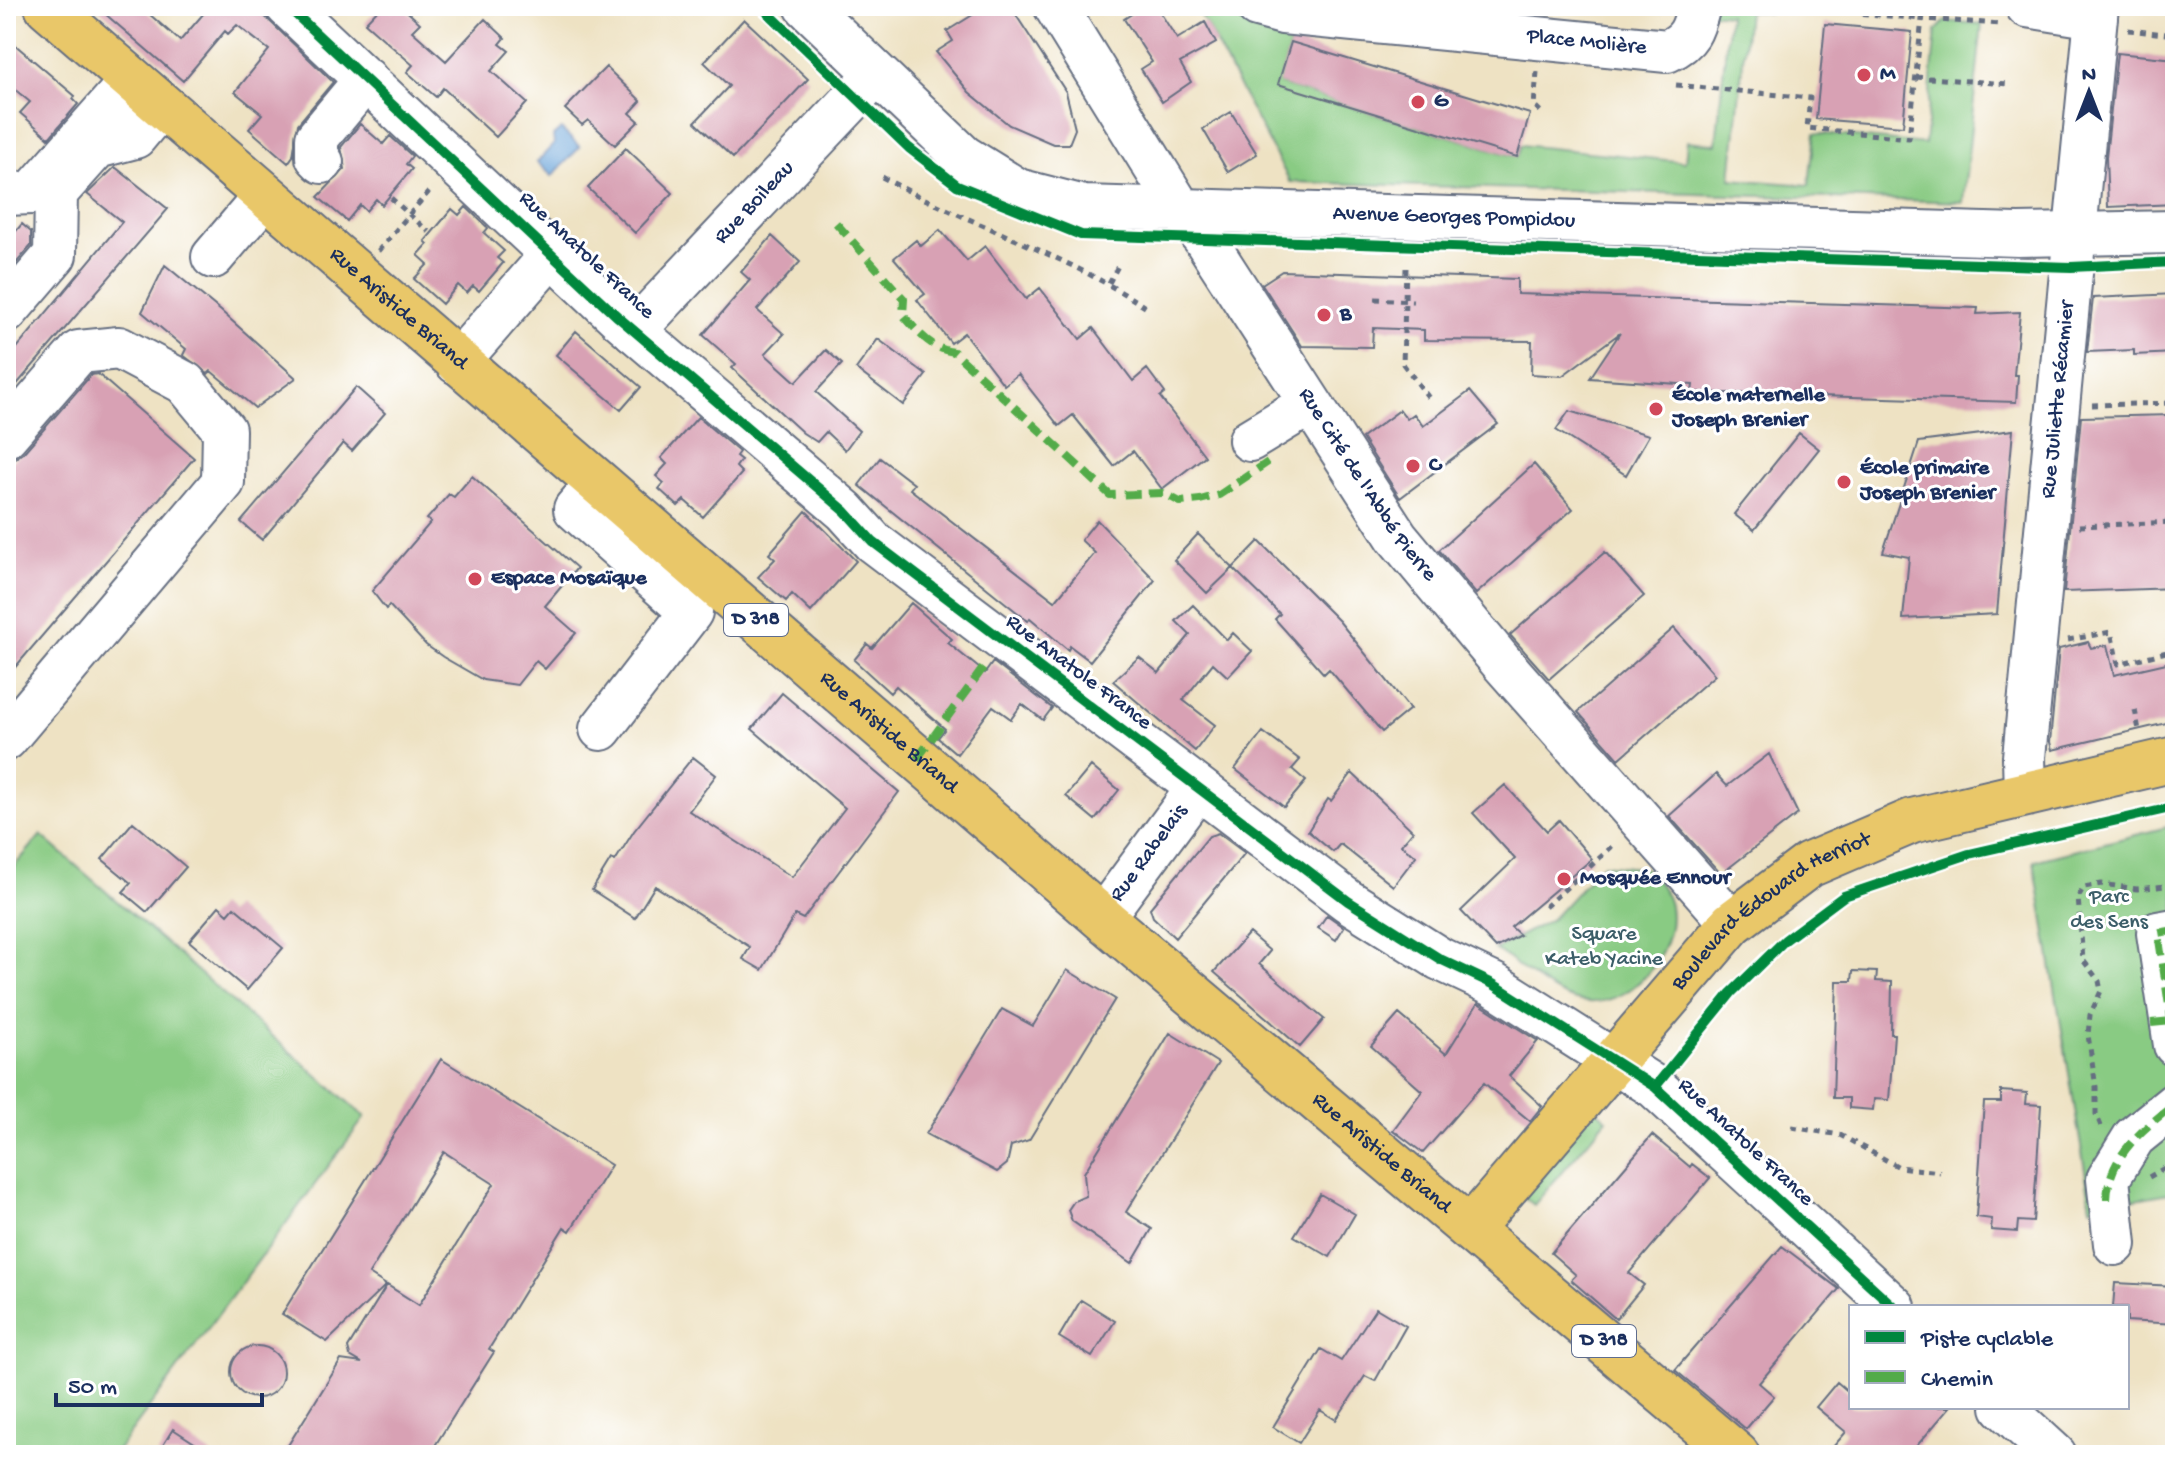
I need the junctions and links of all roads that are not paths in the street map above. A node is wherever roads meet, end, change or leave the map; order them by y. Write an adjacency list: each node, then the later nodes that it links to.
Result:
1 (47, 6): 12 (main road, Rue Aristide Briand / D 318)
2 (287, 6): 11 (street, Rue Anatole France)
3 (806, 6): 10 (street, Avenue Georges Pompidou)
4 (1055, 6): 16 (street, Rue Cité de l'Abbé Pierre)
5 (1257, 6): 9 (street, Place Molière)
6 (1699, 6): 9 (street, Place Molière)
7 (2021, 15): 8 (street)
8 (2096, 16): 18 (street, Rue Juliette Récamier)
9 (1528, 46)
10 (876, 75): 16 (street, Avenue Georges Pompidou); 22 (street, Rue Boileau)
11 (366, 79): 13 (street); 19 (street, Rue Anatole France)
12 (146, 94): 14 (street); 15 (main road, Rue Aristide Briand / D 318); 21 (street)
13 (322, 162)
14 (6, 194)
15 (265, 196): 20 (street); 23 (main road, Rue Aristide Briand / D 318)
16 (1181, 210): 18 (street, Avenue Georges Pompidou); 24 (street, Rue Cité de l'Abbé Pierre)
17 (2175, 232): 18 (street, Avenue Georges Pompidou)
18 (2074, 234): 32 (street, Rue Juliette Récamier)
19 (553, 253): 22 (street, Rue Anatole France); 23 (street)
20 (213, 257)
21 (6, 312)
22 (634, 331): 31 (street, Rue Anatole France)
23 (457, 363): 27 (main road, Rue Aristide Briand / D 318)
24 (1309, 404): 26 (street); 34 (street, Rue Cité de l'Abbé Pierre)
25 (6, 436): 29 (street)
26 (1250, 440)
27 (597, 484): 28 (street); 33 (main road, Rue Aristide Briand / D 318)
28 (601, 729)
29 (6, 739)
30 (2175, 759): 32 (main road, Boulevard Édouard Herriot)
31 (1198, 788): 33 (street, Rue Rabelais); 37 (street, Rue Anatole France)
32 (2025, 792): 34 (main road, Boulevard Édouard Herriot)
33 (1102, 918): 39 (main road, Rue Aristide Briand / D 318)
34 (1732, 923): 37 (main road, Boulevard Édouard Herriot)
35 (2175, 930): 36 (street)
36 (2175, 1045)
37 (1615, 1059): 39 (main road, Boulevard Édouard Herriot); 41 (street, Rue Anatole France)
38 (2175, 1104): 40 (street)
39 (1471, 1228): 43 (main road, Rue Aristide Briand / D 318)
40 (2115, 1244)
41 (1892, 1305)
42 (2005, 1409): 44 (street)
43 (1737, 1455)
44 (2055, 1455)

